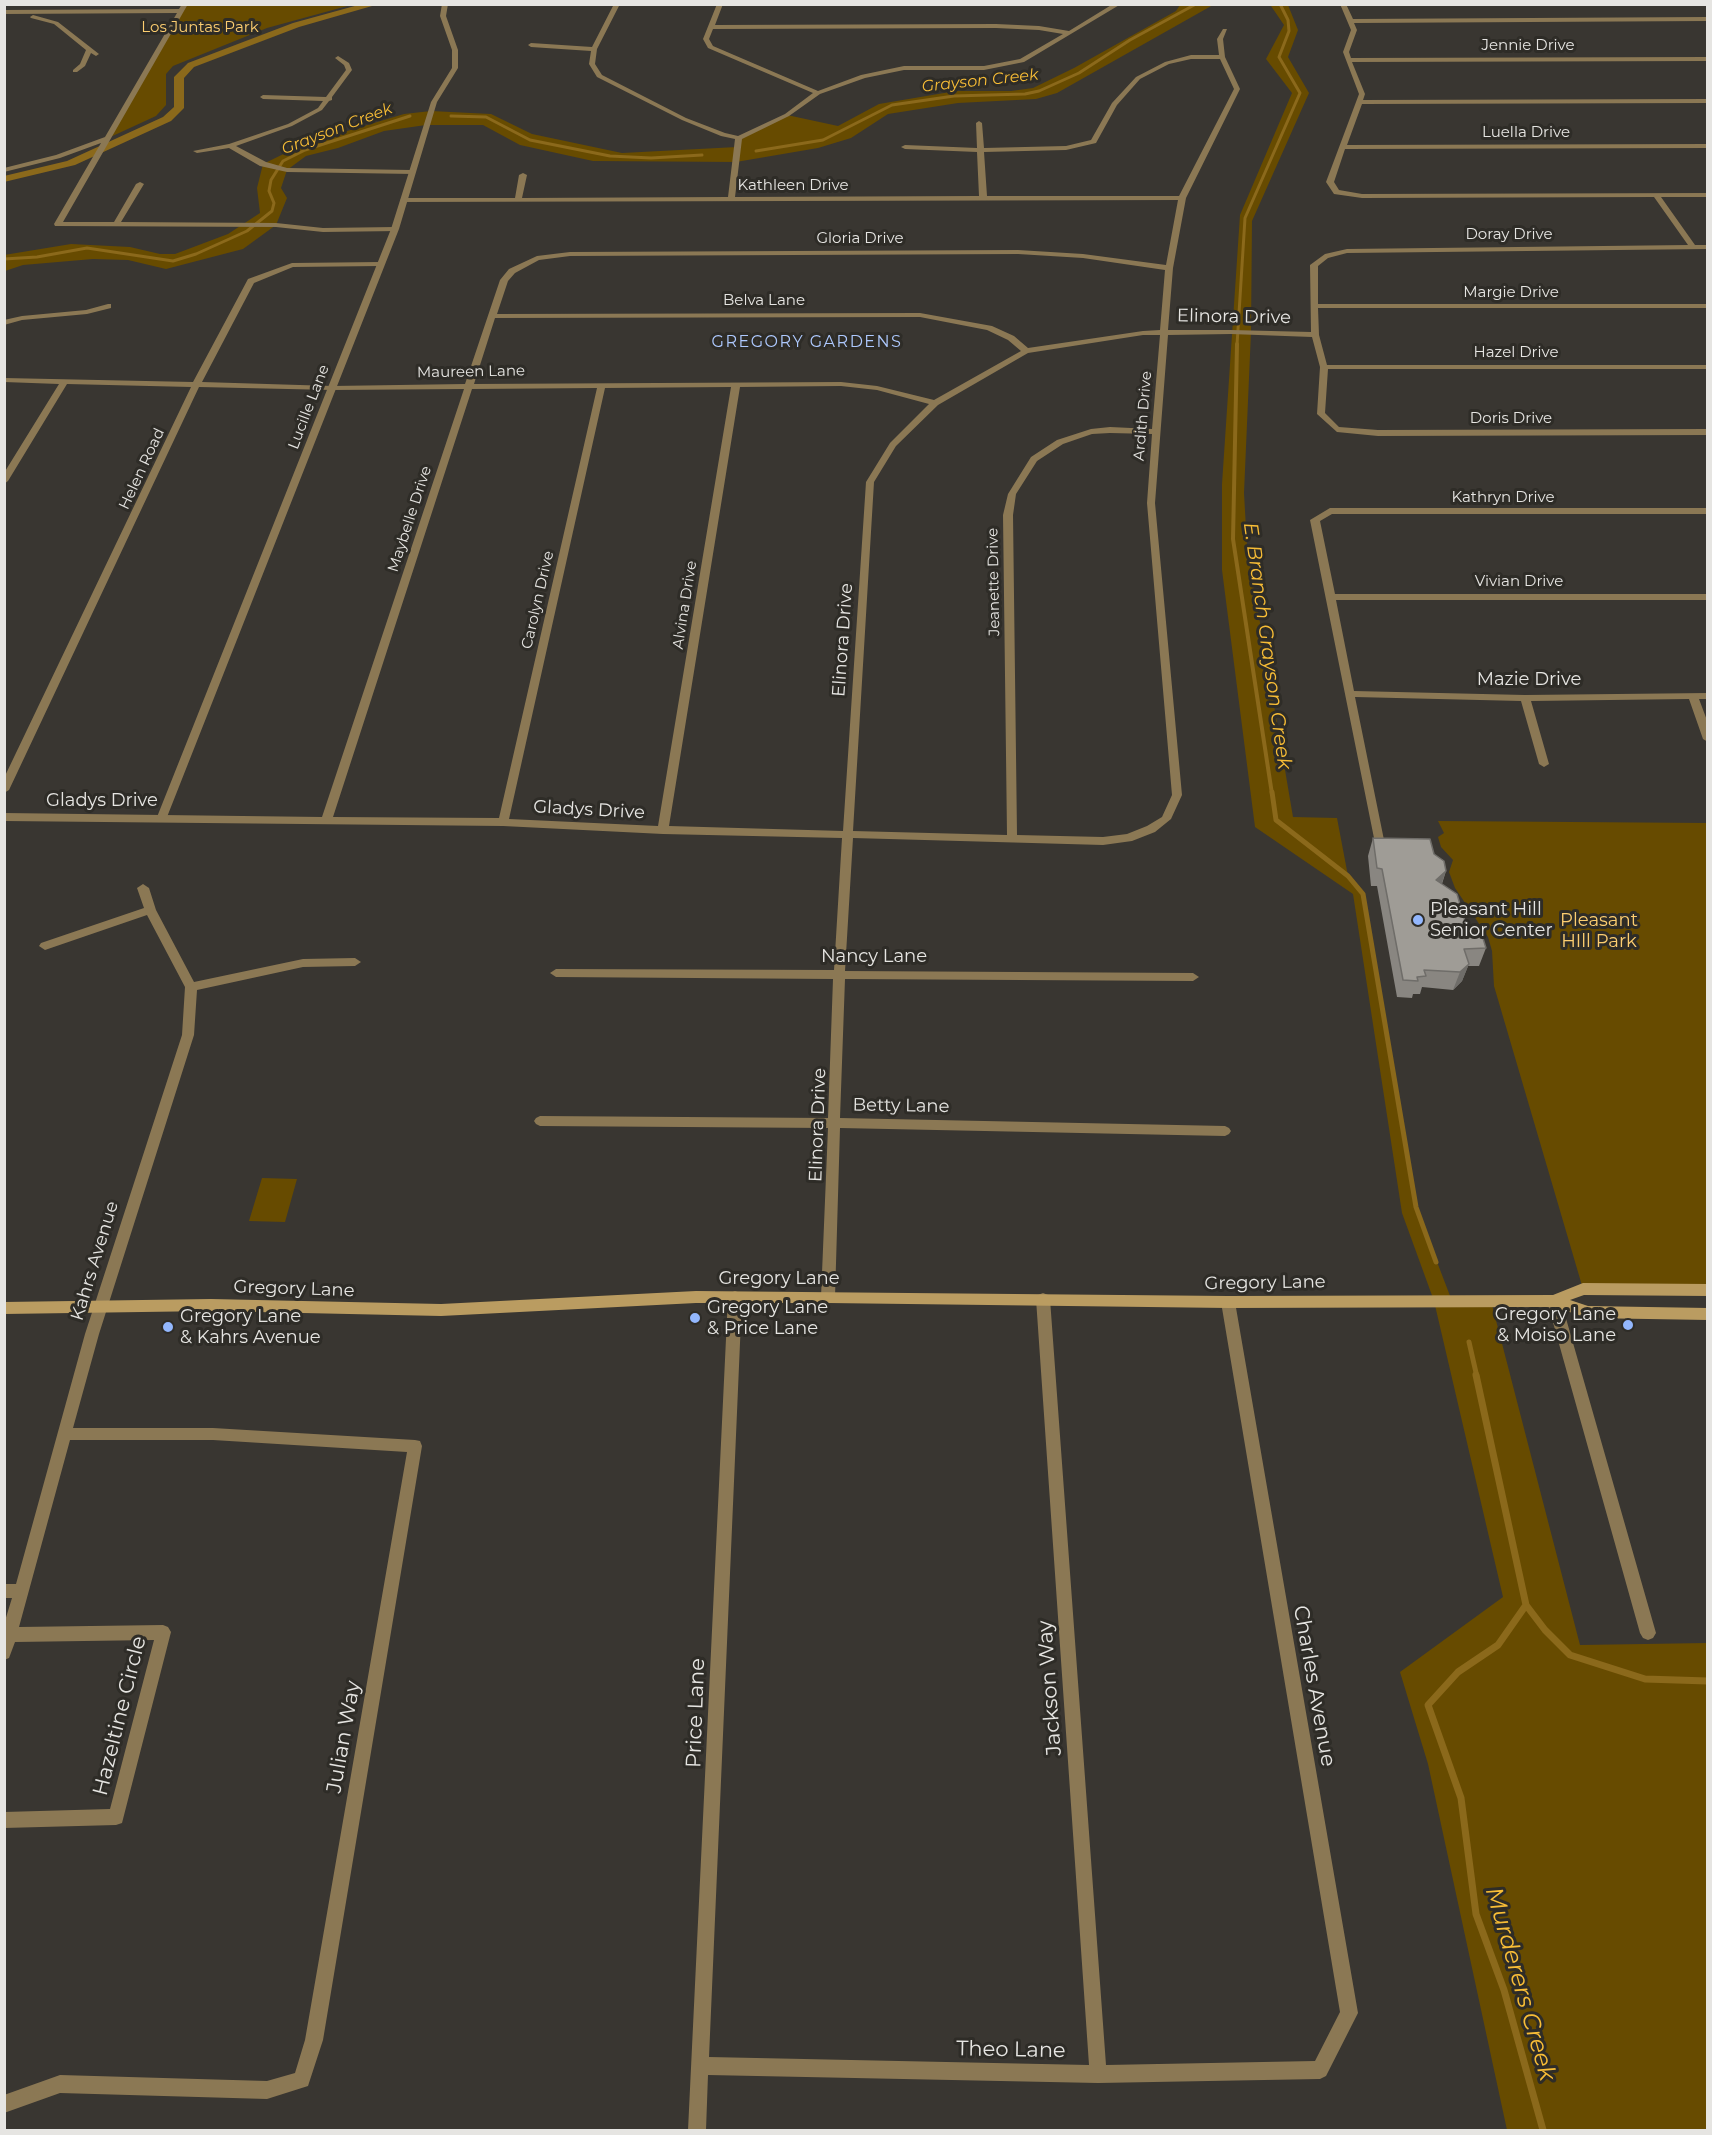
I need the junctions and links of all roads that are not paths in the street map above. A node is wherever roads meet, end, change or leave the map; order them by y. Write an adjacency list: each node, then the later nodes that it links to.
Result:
1 (445, 4): 38 (street, Lucille Lane)
2 (617, 4): 15 (street)
3 (720, 4): 11 (street)
4 (1118, 4): 13 (street)
5 (1343, 4): 10 (street)
6 (183, 8): 7 (street); 30 (street)
7 (4, 12)
8 (4, 17): 20 (street)
9 (1707, 20): 10 (street)
10 (1350, 21): 19 (street)
11 (711, 27): 13 (street); 21 (street)
12 (1225, 30): 16 (street)
13 (1071, 33): 21 (street)
14 (531, 45): 15 (street)
15 (594, 49): 27 (street)
16 (1222, 57): 35 (street); 44 (street, Ardith Drive)
17 (338, 58): 24 (street)
18 (1707, 59): 19 (street, Jennie Drive)
19 (1348, 60): 26 (street)
20 (75, 71)
21 (818, 93): 29 (street)
22 (263, 97): 24 (street)
23 (668, 97): 27 (street)
24 (330, 99): 31 (street)
25 (1707, 101): 26 (street)
26 (1361, 102): 34 (street)
27 (651, 103): 29 (street)
28 (979, 123): 35 (street)
29 (739, 138): 47 (street)
30 (105, 141): 37 (street); 48 (street)
31 (230, 146): 36 (street); 38 (street)
32 (1707, 146): 34 (street, Luella Drive)
33 (905, 147): 35 (street)
34 (1345, 147): 41 (street)
35 (981, 150): 43 (street)
36 (198, 151)
37 (4, 170)
38 (411, 172): 45 (street, Lucille Lane)
39 (524, 175): 46 (street)
40 (140, 184): 48 (street)
41 (1656, 195): 42 (street); 50 (street)
42 (1707, 195)
43 (983, 197): 44 (street, Kathleen Drive); 47 (street, Kathleen Drive)
44 (1182, 198): 54 (street, Ardith Drive)
45 (404, 200): 46 (street, Kathleen Drive); 49 (street, Lucille Lane)
46 (518, 200): 47 (street, Kathleen Drive)
47 (731, 200)
48 (117, 224): 49 (street)
49 (395, 229): 53 (street, Lucille Lane)
50 (1693, 247): 51 (street, Doray Drive); 56 (street, Doray Drive)
51 (1707, 247)
52 (551, 255): 54 (street, Gloria Drive); 58 (street, Maybelle Drive)
53 (380, 264): 67 (street, Helen Road); 71 (street, Lucille Lane)
54 (1169, 268): 60 (street, Ardith Drive)
55 (108, 306): 59 (street)
56 (1314, 306): 57 (street, Margie Drive); 61 (street)
57 (1707, 306)
58 (494, 316): 62 (street, Belva Lane); 68 (street, Maybelle Drive)
59 (4, 323)
60 (1164, 332): 61 (street, Elinora Drive); 62 (street, Elinora Drive); 73 (street, Ardith Drive)
61 (1315, 335): 63 (street)
62 (1026, 351): 72 (street, Elinora Drive)
63 (1324, 367): 64 (street, Hazel Drive); 74 (street, Doris Drive)
64 (1707, 367)
65 (4, 380): 66 (street, Maureen Lane)
66 (64, 382): 67 (street, Maureen Lane); 75 (street)
67 (196, 385): 71 (street, Maureen Lane); 85 (street, Helen Road)
68 (471, 385): 69 (street, Maureen Lane); 71 (street, Maureen Lane); 88 (street, Maybelle Drive)
69 (602, 385): 70 (street, Maureen Lane); 90 (street, Carolyn Drive)
70 (736, 385): 72 (street, Maureen Lane); 91 (street, Alvina Drive)
71 (332, 388): 87 (street, Lucille Lane)
72 (935, 403): 92 (street, Elinora Drive)
73 (1155, 432): 89 (street, Ardith Drive); 93 (street, Jeanette Drive)
74 (1707, 432)
75 (4, 480)
76 (1707, 511): 77 (street, Kathryn Drive)
77 (1330, 597): 78 (street, Vivian Drive); 79 (street)
78 (1707, 597)
79 (1350, 694): 82 (street, Mazie Drive); 94 (street)
80 (1693, 696): 81 (street, Mazie Drive); 82 (street, Mazie Drive); 83 (street)
81 (1707, 696)
82 (1525, 698): 84 (street)
83 (1707, 739)
84 (1544, 764)
85 (4, 790)
86 (4, 817): 87 (street, Gladys Drive)
87 (162, 817): 88 (street, Gladys Drive)
88 (327, 818): 90 (street, Gladys Drive)
89 (1166, 819): 93 (street, Gladys Drive)
90 (503, 822): 91 (street, Gladys Drive)
91 (663, 830): 92 (street, Gladys Drive)
92 (847, 833): 93 (street, Gladys Drive); 100 (street, Elinora Drive)
93 (1012, 839)
94 (1380, 840)
95 (143, 888): 96 (street)
96 (150, 910): 97 (street); 102 (street)
97 (45, 946)
98 (355, 962): 102 (street)
99 (556, 973): 100 (street, Nancy Lane)
100 (839, 975): 101 (street, Nancy Lane); 104 (street, Elinora Drive)
101 (1193, 977)
102 (191, 987): 112 (street, Kahrs Avenue)
103 (540, 1121): 104 (street, Betty Lane)
104 (836, 1123): 105 (street, Betty Lane); 108 (street, Elinora Drive)
105 (1225, 1131)
106 (1707, 1290): 110 (main road, Gregory Lane)
107 (735, 1297): 108 (main road, Gregory Lane); 112 (main road, Gregory Lane); 122 (street, Price Lane)
108 (828, 1297): 109 (main road, Gregory Lane)
109 (1043, 1299): 111 (main road, Gregory Lane); 124 (street, Jackson Way)
110 (1554, 1301): 111 (main road, Gregory Lane); 114 (main road, Gregory Lane); 118 (street)
111 (1228, 1302): 123 (street, Charles Avenue)
112 (101, 1306): 113 (main road, Gregory Lane); 115 (street, Kahrs Avenue)
113 (4, 1308)
114 (1707, 1314)
115 (65, 1434): 117 (street, Kahrs Avenue); 125 (street, Julian Way)
116 (4, 1591): 117 (street)
117 (21, 1591): 119 (street, Kahrs Avenue)
118 (1648, 1633)
119 (10, 1635): 120 (street, Kahrs Avenue); 121 (street, Hazeltine Circle)
120 (4, 1653)
121 (4, 1820)
122 (701, 2066): 124 (street, Theo Lane); 126 (street, Price Lane)
123 (1320, 2070): 124 (street, Theo Lane)
124 (1098, 2074)
125 (4, 2104)
126 (697, 2130)

